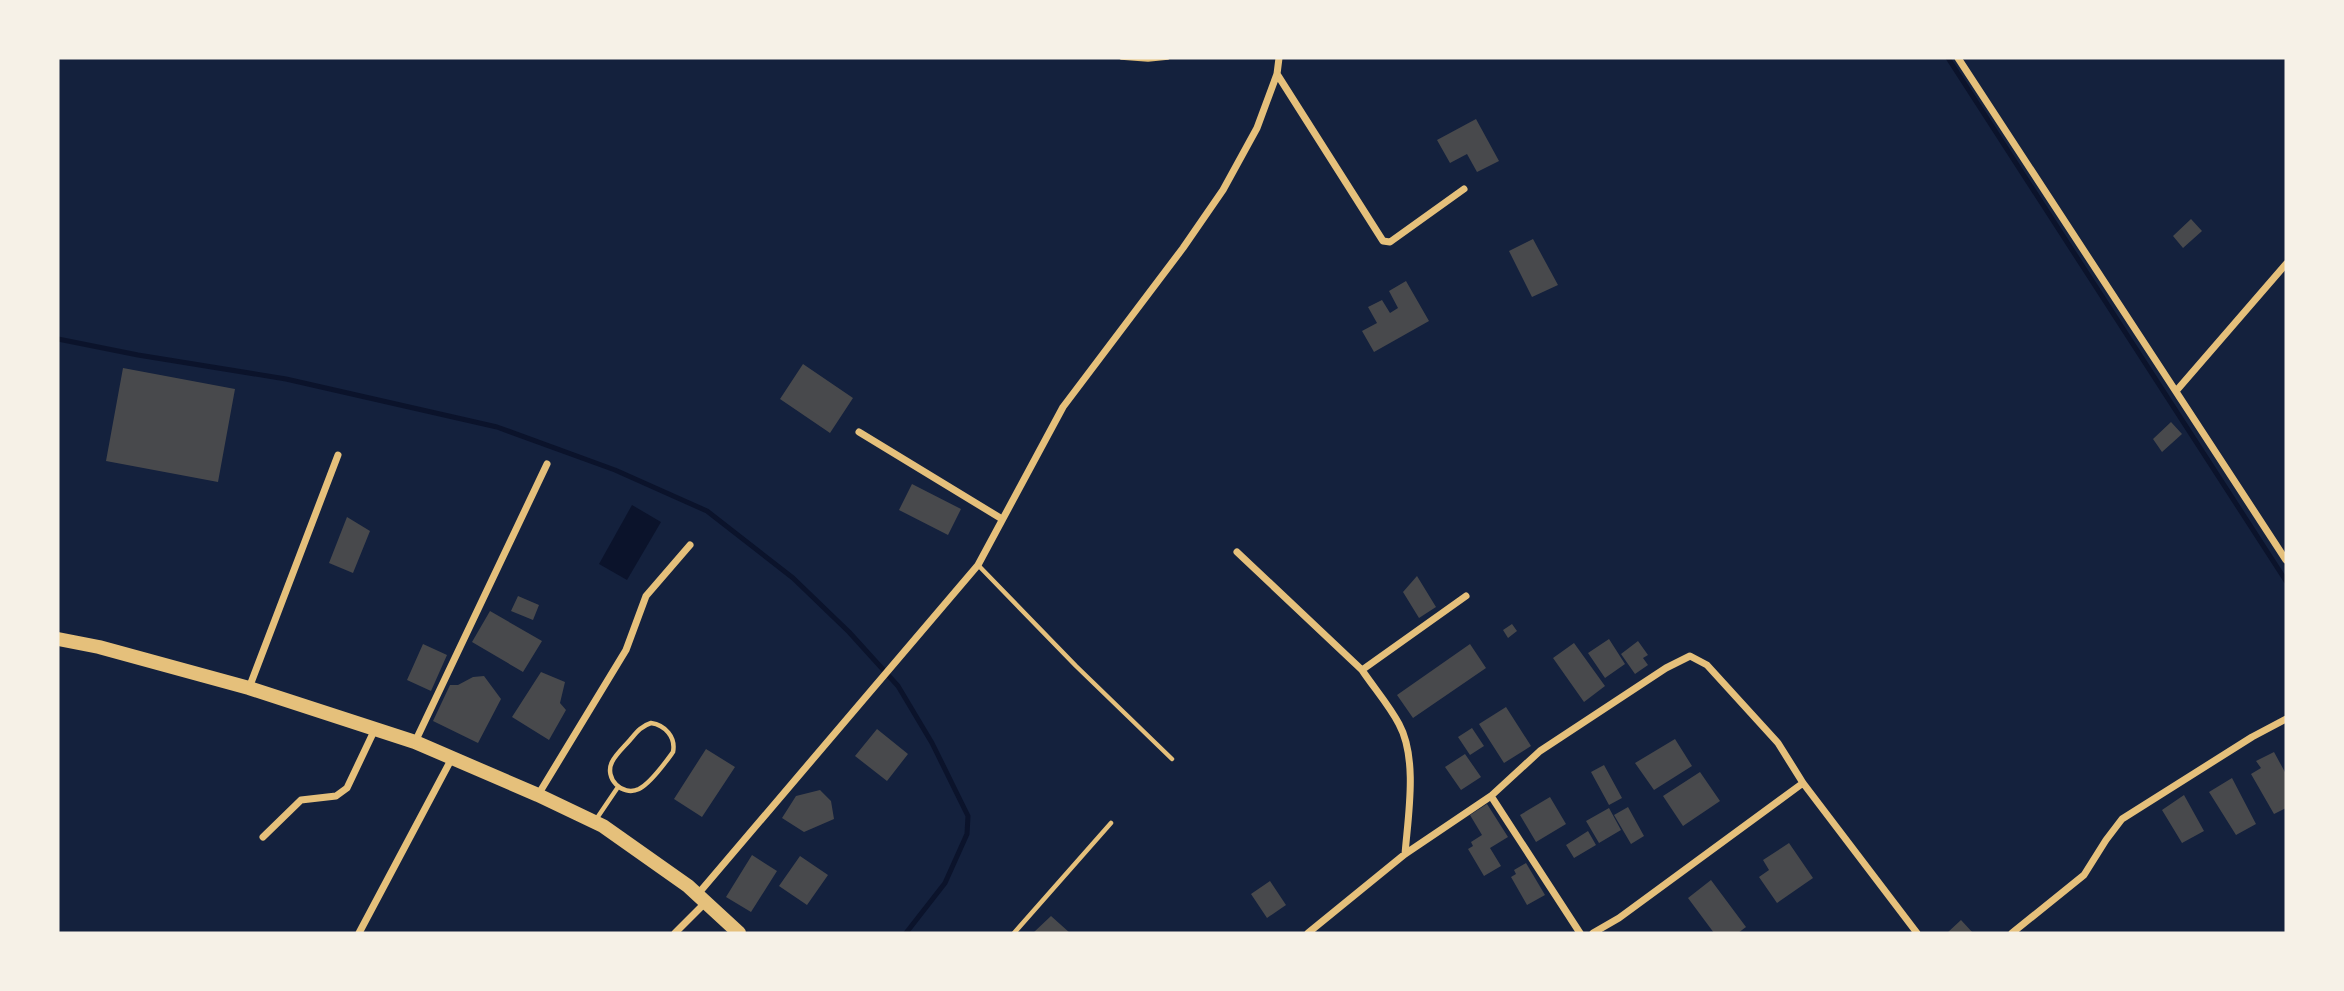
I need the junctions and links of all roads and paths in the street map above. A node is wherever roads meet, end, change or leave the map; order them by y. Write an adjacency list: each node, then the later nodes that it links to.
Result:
1 (1121, 58): 2 (path)
2 (1168, 58)
3 (1279, 58): 5 (street)
4 (1958, 58): 8 (street)
5 (1277, 74): 6 (street); 12 (street)
6 (1464, 189)
7 (2286, 264): 8 (street)
8 (2177, 390): 15 (street)
9 (859, 432): 12 (street)
10 (338, 455): 20 (street)
11 (547, 464): 23 (street)
12 (1003, 519): 16 (street)
13 (690, 545): 28 (street)
14 (1237, 552): 19 (street)
15 (2286, 560)
16 (978, 565): 25 (lane); 34 (street)
17 (1466, 596): 19 (street)
18 (58, 639): 20 (main road)
19 (1362, 670): 33 (street)
20 (249, 688): 22 (main road)
21 (2286, 719): 43 (street)
22 (375, 729): 23 (main road); 32 (street)
23 (415, 742): 24 (main road)
24 (452, 758): 28 (main road); 35 (street)
25 (1172, 759)
26 (1804, 783): 29 (street); 41 (street); 42 (street)
27 (618, 787): 27 (lane); 30 (lane)
28 (538, 795): 30 (main road)
29 (1491, 796): 33 (street); 40 (street)
30 (594, 822): 34 (main road)
31 (1111, 823): 38 (lane)
32 (263, 836)
33 (1405, 854): 39 (street)
34 (702, 898): 36 (street); 37 (main road)
35 (359, 933)
36 (675, 933)
37 (738, 933)
38 (1014, 933)
39 (1308, 933)
40 (1580, 933)
41 (1593, 933)
42 (1917, 933)
43 (2012, 933)

